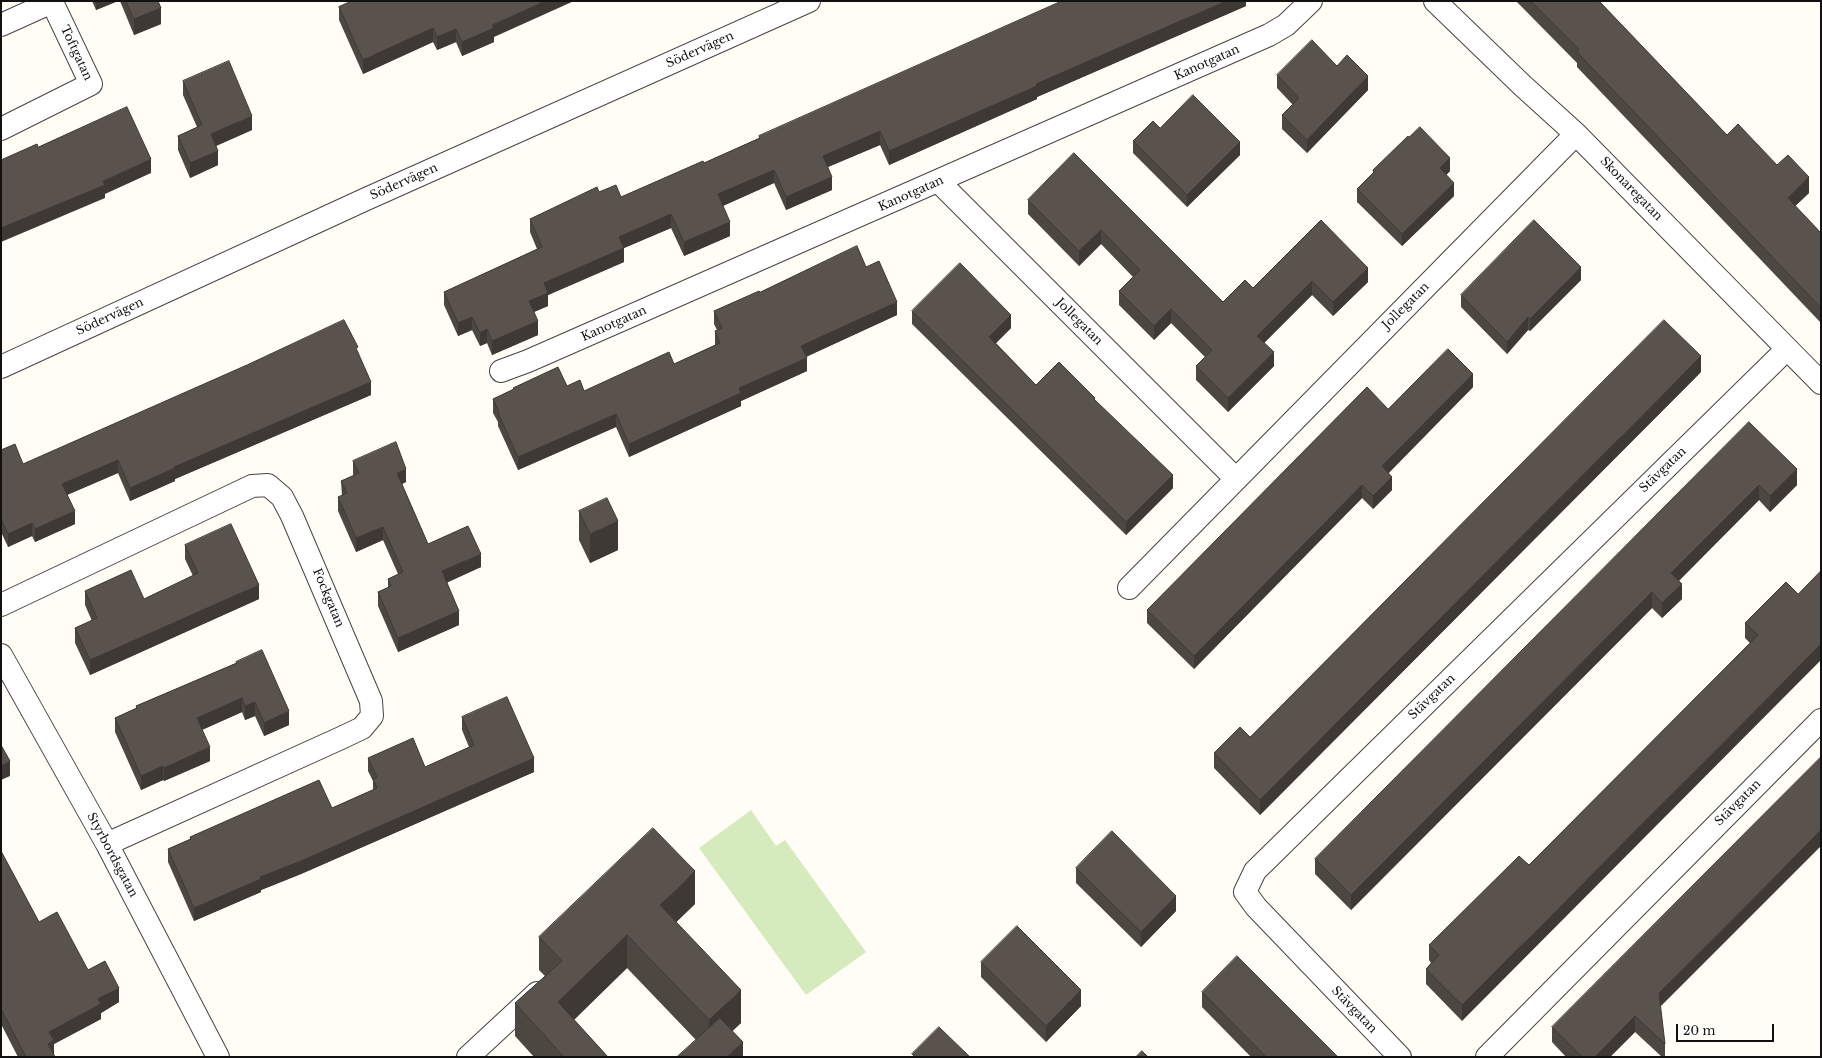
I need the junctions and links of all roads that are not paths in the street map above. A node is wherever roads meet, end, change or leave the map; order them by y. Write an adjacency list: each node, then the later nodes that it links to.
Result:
1 (809, 1): 9 (street, Södervägen)
2 (1311, 1): 7 (street, Kanotgatan)
3 (1435, 1): 6 (street, Skonaregatan)
4 (1, 25): 5 (street, Toftgatan)
5 (1, 129)
6 (1576, 134): 8 (street, Skonaregatan); 12 (street, Jollegatan)
7 (939, 182): 10 (street, Kanotgatan); 12 (street, Jollegatan)
8 (1787, 349): 11 (street, Skonaregatan); 21 (street, Stävgatan)
9 (1, 367)
10 (501, 371)
11 (1821, 383)
12 (1236, 479): 13 (street, Jollegatan)
13 (1130, 588)
14 (1, 604): 17 (street, Fockgatan)
15 (1, 655): 17 (street, Styrbordsgatan)
16 (1821, 720): 22 (street, Stävgatan)
17 (107, 844): 19 (street, Styrbordsgatan)
18 (537, 993): 20 (street)
19 (218, 1057)
20 (468, 1057)
21 (1400, 1057)
22 (1487, 1057)

